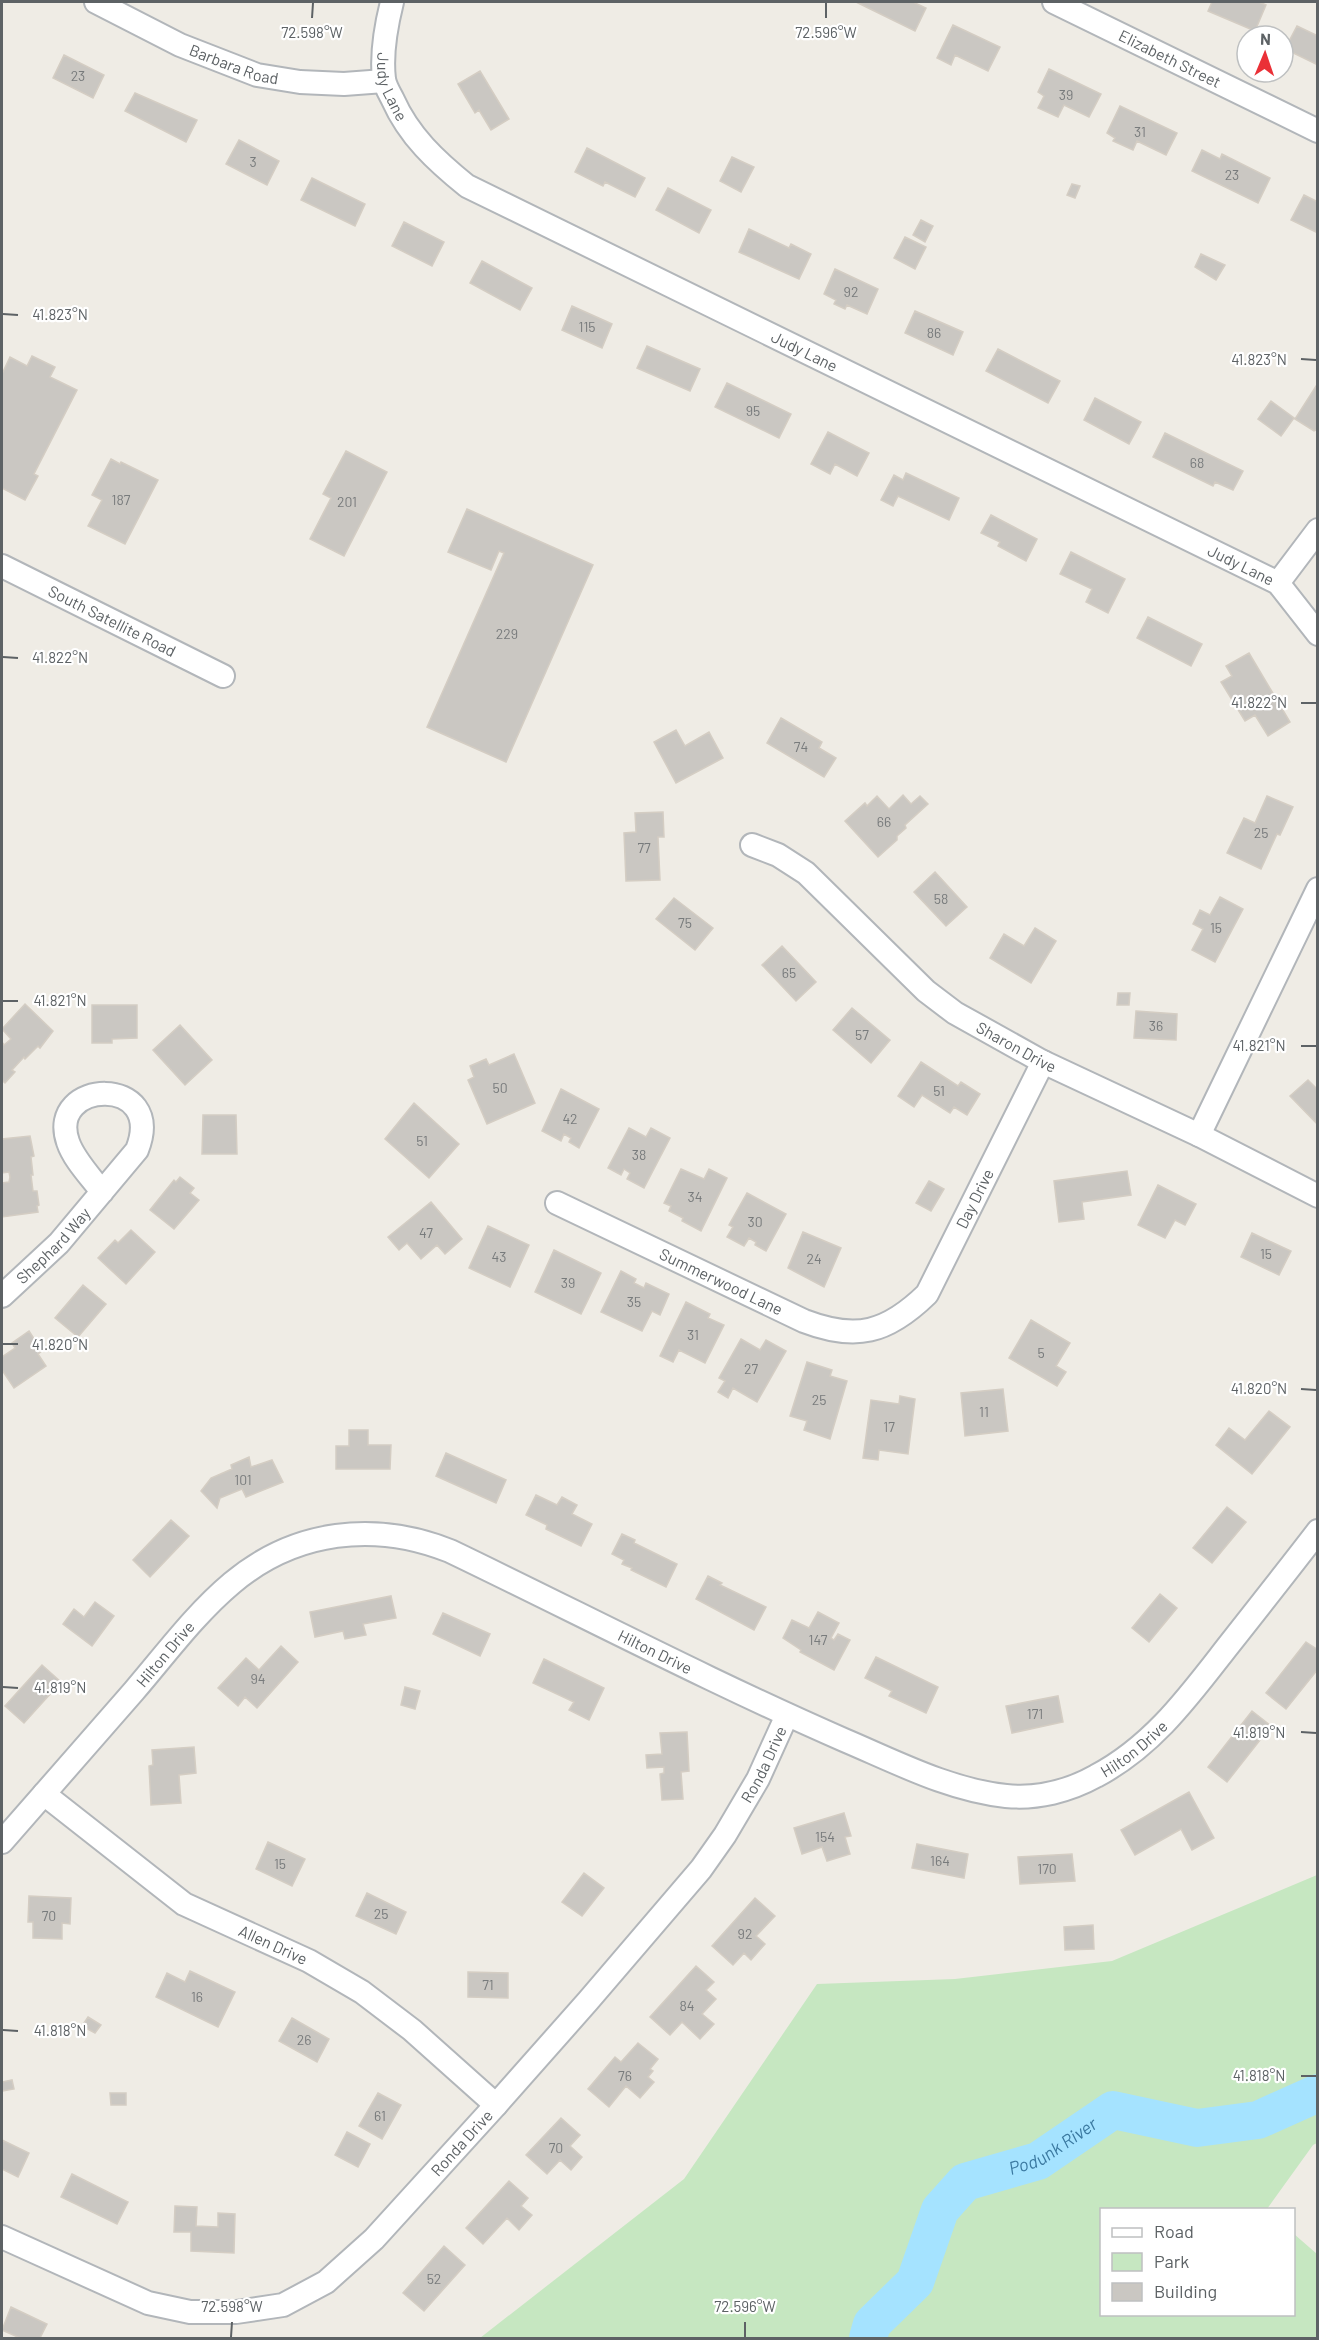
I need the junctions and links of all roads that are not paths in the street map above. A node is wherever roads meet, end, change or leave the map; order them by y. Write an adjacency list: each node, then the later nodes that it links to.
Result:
1 (96, 2): 4 (street, Barbara Road)
2 (392, 2): 4 (street, Judy Lane)
3 (1054, 2): 5 (street, Elizabeth Street)
4 (384, 81): 8 (street, Judy Lane)
5 (1317, 131)
6 (1317, 530): 8 (street)
7 (2, 566): 10 (street, South Satellite Road)
8 (1278, 583): 9 (street, Judy Lane)
9 (1317, 634)
10 (223, 676)
11 (752, 845): 13 (street, Sharon Drive)
12 (1317, 889): 14 (street)
13 (1043, 1062): 14 (street, Sharon Drive); 19 (street, Day Drive)
14 (1199, 1135): 16 (street, Sharon Drive)
15 (102, 1192): 18 (street, Shephard Way)
16 (1317, 1196)
17 (557, 1203): 19 (street, Summerwood Lane)
18 (2, 1296)
19 (890, 1323)
20 (1317, 1531): 21 (street, Hilton Drive)
21 (787, 1715): 22 (street, Hilton Drive); 24 (street, Ronda Drive)
22 (44, 1794): 23 (street, Hilton Drive); 24 (street, Allen Drive)
23 (2, 1842)
24 (496, 2104): 25 (street, Ronda Drive)
25 (2, 2236)

